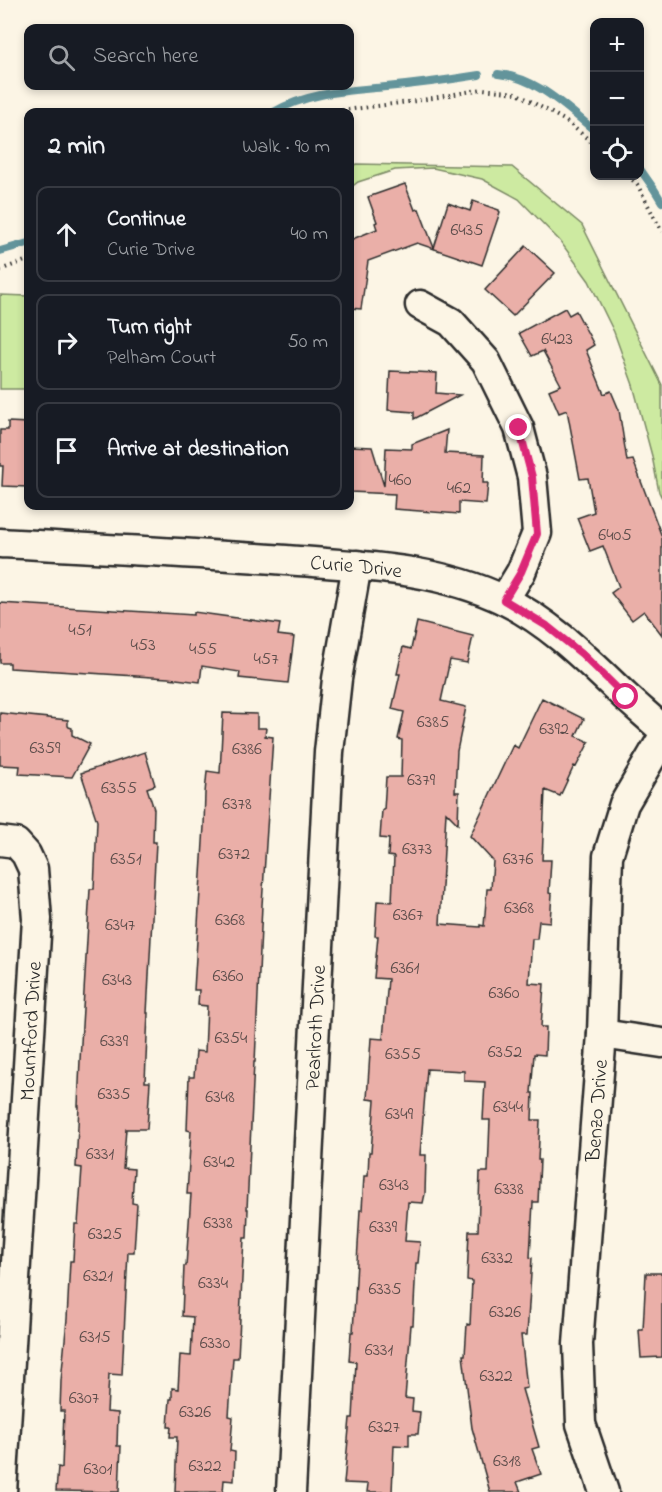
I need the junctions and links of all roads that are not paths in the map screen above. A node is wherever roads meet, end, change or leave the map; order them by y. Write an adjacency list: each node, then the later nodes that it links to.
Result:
1 (420, 305): 4 (street)
2 (0, 543): 3 (street, Curie Drive)
3 (357, 565): 4 (street, Curie Drive); 11 (street, Pearlroth Drive)
4 (504, 600): 5 (street, Curie Drive)
5 (662, 729)
6 (662, 740): 8 (street, Benzo Drive)
7 (0, 841): 10 (street, Mountford Drive)
8 (602, 1034): 9 (street); 12 (street, Benzo Drive)
9 (662, 1043)
10 (2, 1492)
11 (291, 1492)
12 (604, 1492)

